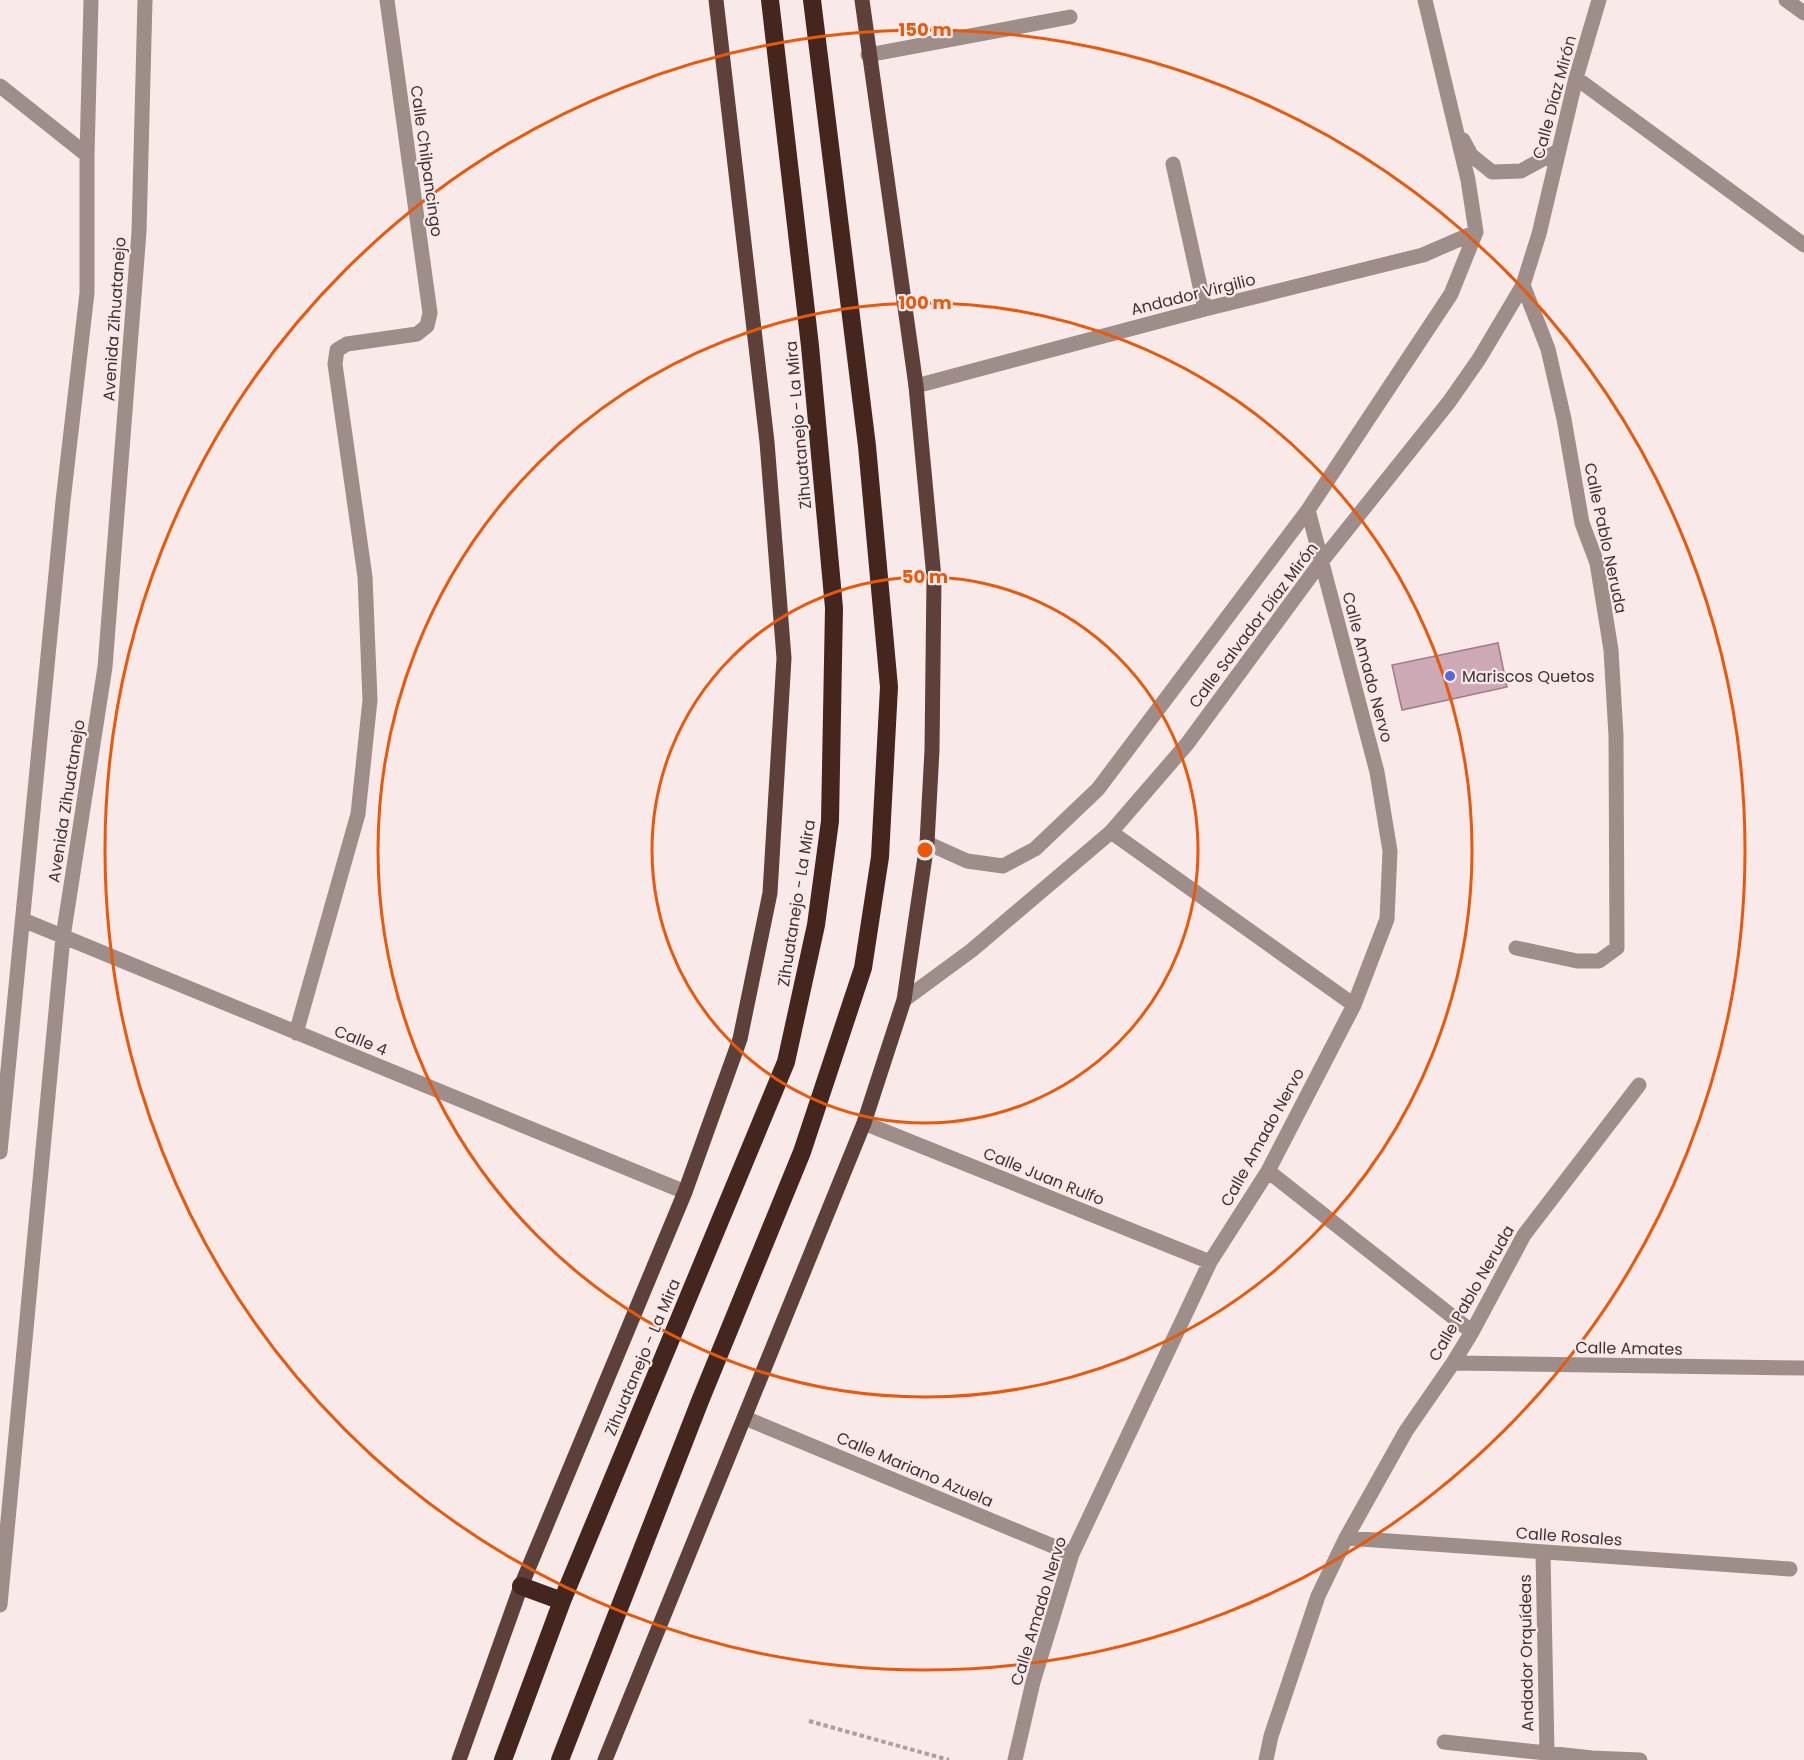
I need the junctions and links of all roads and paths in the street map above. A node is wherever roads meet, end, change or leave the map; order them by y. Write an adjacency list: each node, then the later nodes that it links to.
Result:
1 (91, 0): 18 (street, Avenida Zihuatanejo)
2 (145, 0): 31 (street, Avenida Zihuatanejo)
3 (387, 0): 35 (street, Calle Chilpancingo)
4 (716, 0): 40 (main road)
5 (770, 0): 51 (highway, Zihuatanejo - La Mira)
6 (812, 0): 58 (highway)
7 (862, 0): 13 (main road)
8 (1425, 0): 16 (street)
9 (1599, 0): 14 (street, Calle Díaz Mirón)
10 (1786, 0): 11 (street)
11 (1804, 13)
12 (1070, 17): 13 (street)
13 (868, 55): 25 (main road)
14 (1576, 78): 17 (street, Calle Díaz Mirón); 22 (street)
15 (0, 86): 18 (street)
16 (1454, 125): 17 (street); 21 (street)
17 (1558, 152): 20 (street, Calle Díaz Mirón)
18 (87, 156): 30 (street, Avenida Zihuatanejo)
19 (1173, 164): 24 (street)
20 (1546, 204): 23 (street, Calle Salvador Díaz Mirón)
21 (1476, 232): 24 (street, Andador Virgilio); 26 (street, Calle Salvador Díaz Mirón)
22 (1804, 244)
23 (1523, 285): 27 (street, Calle Salvador Díaz Mirón); 32 (street, Calle Pablo Neruda)
24 (1206, 309): 25 (street, Andador Virgilio)
25 (916, 386): 29 (main road)
26 (1308, 510): 27 (street, Calle Amado Nervo); 29 (street, Calle Salvador Díaz Mirón)
27 (1321, 562): 28 (street, Calle Salvador Díaz Mirón); 34 (street, Calle Amado Nervo)
28 (1111, 832): 33 (street, Calle Salvador Díaz Mirón); 34 (street)
29 (927, 843): 33 (main road)
30 (23, 920): 31 (street, Calle 4); 38 (street, Avenida Zihuatanejo)
31 (63, 937): 35 (street, Calle 4); 52 (street, Avenida Zihuatanejo)
32 (1516, 948)
33 (904, 1000): 37 (main road)
34 (1354, 1005): 39 (street, Calle Amado Nervo)
35 (296, 1033): 40 (street, Calle 4)
36 (1639, 1085): 42 (street, Calle Pablo Neruda)
37 (864, 1123): 41 (street, Calle Juan Rulfo); 45 (main road)
38 (0, 1152)
39 (1268, 1171): 41 (street, Calle Amado Nervo); 42 (street)
40 (685, 1192): 50 (main road)
41 (1210, 1262): 48 (street, Calle Amado Nervo)
42 (1472, 1332): 43 (street, Calle Pablo Neruda)
43 (1453, 1363): 44 (street, Calle Amates); 46 (street, Calle Pablo Neruda)
44 (1804, 1368)
45 (745, 1418): 48 (street, Calle Mariano Azuela); 59 (main road)
46 (1346, 1538): 47 (street, Calle Rosales); 62 (street, Calle Pablo Neruda)
47 (1543, 1553): 49 (street, Calle Rosales); 55 (street, Andador Orquídeas)
48 (1072, 1554): 61 (street, Calle Amado Nervo)
49 (1790, 1569)
50 (521, 1586): 51 (highway); 56 (main road)
51 (562, 1601): 57 (highway, Zihuatanejo - La Mira)
52 (0, 1605)
53 (809, 1721): 60 (path)
54 (1444, 1742): 55 (street)
55 (1547, 1753): 63 (street)
56 (459, 1760)
57 (503, 1760)
58 (560, 1760)
59 (605, 1760)
60 (949, 1760)
61 (1015, 1760)
62 (1266, 1760)
63 (1640, 1760)

